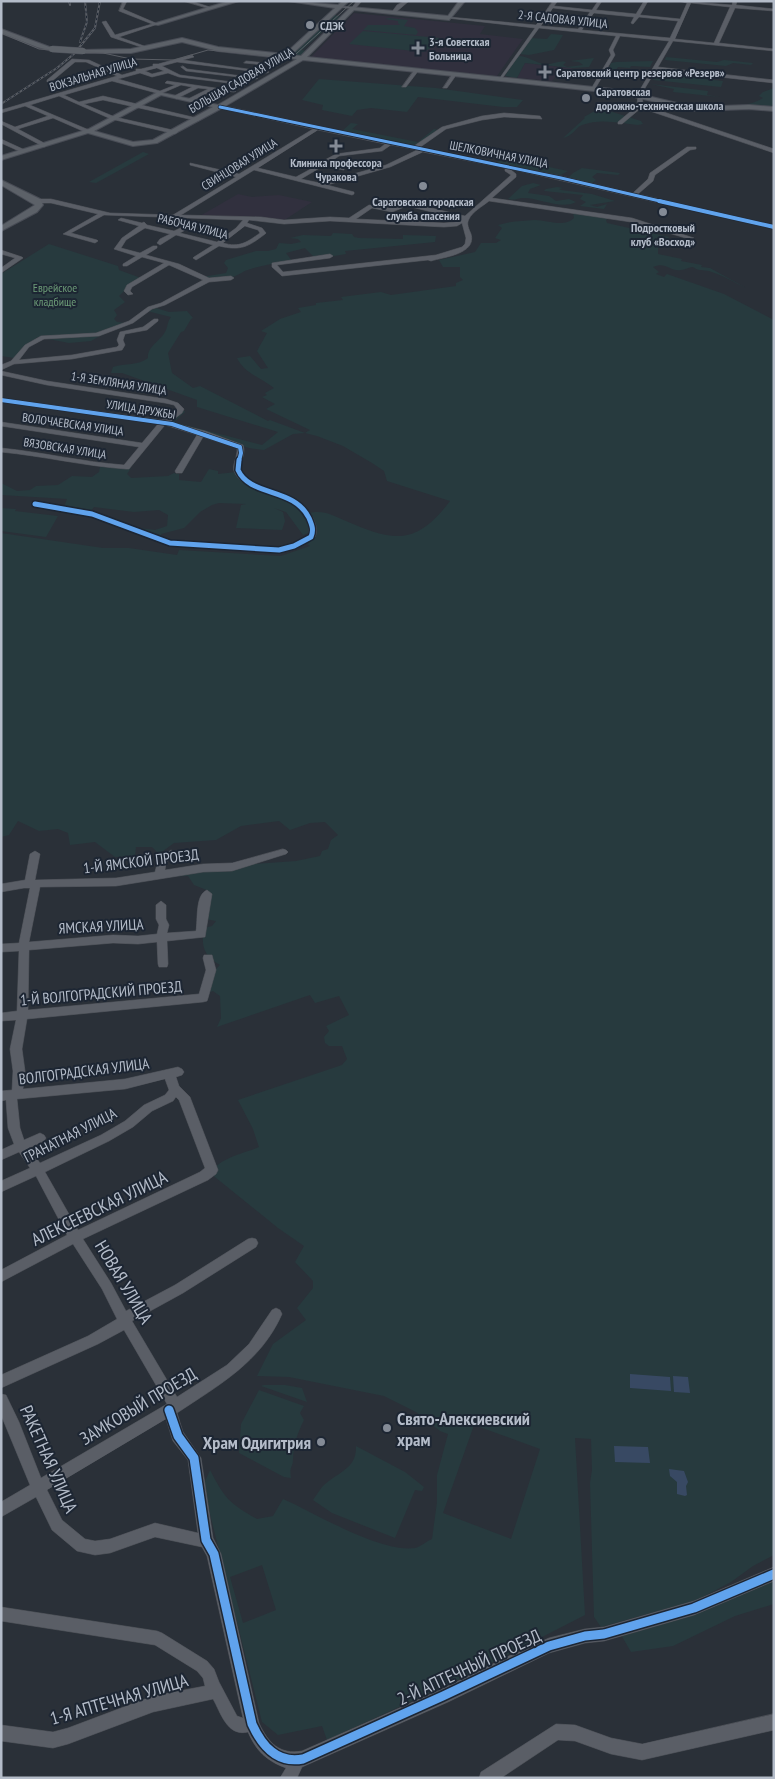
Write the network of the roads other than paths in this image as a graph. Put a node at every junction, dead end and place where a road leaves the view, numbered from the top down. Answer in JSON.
{"nodes":[{"id":1,"x":125,"y":1,"type":"edge"},
{"id":2,"x":185,"y":1,"type":"edge"},
{"id":3,"x":209,"y":1,"type":"edge"},
{"id":4,"x":236,"y":1,"type":"edge"},
{"id":5,"x":291,"y":1,"type":"edge"},
{"id":6,"x":346,"y":1,"type":"edge"},
{"id":7,"x":360,"y":1,"type":"edge"},
{"id":8,"x":407,"y":1,"type":"edge"},
{"id":9,"x":462,"y":1,"type":"edge"},
{"id":10,"x":556,"y":1,"type":"edge"},
{"id":11,"x":600,"y":1,"type":"edge"},
{"id":12,"x":646,"y":1,"type":"edge"},
{"id":13,"x":680,"y":1,"type":"edge"},
{"id":14,"x":690,"y":2,"type":"edge"},
{"id":15,"x":735,"y":4,"type":"edge"},
{"id":16,"x":222,"y":5,"type":"junction"},
{"id":17,"x":339,"y":7,"type":"junction"},
{"id":18,"x":552,"y":7,"type":"junction"},
{"id":19,"x":211,"y":8,"type":"junction"},
{"id":20,"x":353,"y":8,"type":"junction"},
{"id":21,"x":774,"y":10,"type":"edge"},
{"id":22,"x":592,"y":11,"type":"junction"},
{"id":23,"x":392,"y":12,"type":"junction"},
{"id":24,"x":636,"y":15,"type":"junction"},
{"id":25,"x":449,"y":18,"type":"junction"},
{"id":26,"x":682,"y":20,"type":"junction"},
{"id":27,"x":104,"y":22,"type":"dead end"},
{"id":28,"x":633,"y":23,"type":"dead end"},
{"id":29,"x":156,"y":24,"type":"junction"},
{"id":30,"x":538,"y":26,"type":"junction"},
{"id":31,"x":168,"y":28,"type":"dead end"},
{"id":32,"x":580,"y":30,"type":"junction"},
{"id":33,"x":1,"y":31,"type":"edge"},
{"id":34,"x":619,"y":34,"type":"junction"},
{"id":35,"x":117,"y":36,"type":"junction"},
{"id":36,"x":672,"y":40,"type":"junction"},
{"id":37,"x":716,"y":44,"type":"junction"},
{"id":38,"x":201,"y":46,"type":"junction"},
{"id":39,"x":146,"y":48,"type":"junction"},
{"id":40,"x":774,"y":50,"type":"edge"},
{"id":41,"x":192,"y":56,"type":"junction"},
{"id":42,"x":284,"y":58,"type":"junction"},
{"id":43,"x":302,"y":58,"type":"junction"},
{"id":44,"x":215,"y":59,"type":"dead end"},
{"id":45,"x":177,"y":60,"type":"junction"},
{"id":46,"x":241,"y":62,"type":"dead end"},
{"id":47,"x":191,"y":63,"type":"junction"},
{"id":48,"x":207,"y":64,"type":"junction"},
{"id":49,"x":155,"y":65,"type":"junction"},
{"id":50,"x":277,"y":65,"type":"junction"},
{"id":51,"x":654,"y":68,"type":"junction"},
{"id":52,"x":138,"y":70,"type":"junction"},
{"id":53,"x":417,"y":70,"type":"junction"},
{"id":54,"x":168,"y":71,"type":"junction"},
{"id":55,"x":198,"y":71,"type":"junction"},
{"id":56,"x":267,"y":72,"type":"junction"},
{"id":57,"x":455,"y":74,"type":"junction"},
{"id":58,"x":177,"y":75,"type":"junction"},
{"id":59,"x":120,"y":76,"type":"junction"},
{"id":60,"x":192,"y":78,"type":"junction"},
{"id":61,"x":256,"y":78,"type":"junction"},
{"id":62,"x":112,"y":79,"type":"junction"},
{"id":63,"x":207,"y":79,"type":"junction"},
{"id":64,"x":501,"y":79,"type":"junction"},
{"id":65,"x":49,"y":81,"type":"dead end"},
{"id":66,"x":223,"y":81,"type":"junction"},
{"id":67,"x":167,"y":82,"type":"junction"},
{"id":68,"x":774,"y":82,"type":"edge"},
{"id":69,"x":182,"y":84,"type":"junction"},
{"id":70,"x":245,"y":84,"type":"junction"},
{"id":71,"x":199,"y":86,"type":"junction"},
{"id":72,"x":404,"y":86,"type":"dead end"},
{"id":73,"x":215,"y":87,"type":"junction"},
{"id":74,"x":445,"y":87,"type":"dead end"},
{"id":75,"x":593,"y":89,"type":"junction"},
{"id":76,"x":151,"y":90,"type":"junction"},
{"id":77,"x":234,"y":91,"type":"junction"},
{"id":78,"x":160,"y":93,"type":"junction"},
{"id":79,"x":60,"y":95,"type":"junction"},
{"id":80,"x":640,"y":95,"type":"junction"},
{"id":81,"x":176,"y":97,"type":"junction"},
{"id":82,"x":190,"y":100,"type":"junction"},
{"id":83,"x":80,"y":103,"type":"junction"},
{"id":84,"x":207,"y":104,"type":"junction"},
{"id":85,"x":26,"y":105,"type":"junction"},
{"id":86,"x":137,"y":105,"type":"junction"},
{"id":87,"x":640,"y":106,"type":"junction"},
{"id":88,"x":220,"y":107,"type":"junction"},
{"id":89,"x":774,"y":109,"type":"edge"},
{"id":90,"x":1,"y":112,"type":"edge"},
{"id":91,"x":52,"y":117,"type":"junction"},
{"id":92,"x":113,"y":118,"type":"junction"},
{"id":93,"x":540,"y":118,"type":"dead end"},
{"id":94,"x":198,"y":119,"type":"junction"},
{"id":95,"x":1,"y":122,"type":"edge"},
{"id":96,"x":620,"y":124,"type":"dead end"},
{"id":97,"x":14,"y":129,"type":"junction"},
{"id":98,"x":317,"y":129,"type":"junction"},
{"id":99,"x":87,"y":131,"type":"junction"},
{"id":100,"x":174,"y":132,"type":"junction"},
{"id":101,"x":28,"y":136,"type":"junction"},
{"id":102,"x":21,"y":138,"type":"dead end"},
{"id":103,"x":15,"y":140,"type":"dead end"},
{"id":104,"x":3,"y":142,"type":"edge"},
{"id":105,"x":390,"y":143,"type":"junction"},
{"id":106,"x":44,"y":145,"type":"junction"},
{"id":107,"x":12,"y":146,"type":"junction"},
{"id":108,"x":694,"y":148,"type":"dead end"},
{"id":109,"x":418,"y":149,"type":"junction"},
{"id":110,"x":1,"y":150,"type":"edge"},
{"id":111,"x":774,"y":151,"type":"edge"},
{"id":112,"x":23,"y":152,"type":"junction"},
{"id":113,"x":1,"y":158,"type":"edge"},
{"id":114,"x":309,"y":161,"type":"dead end"},
{"id":115,"x":192,"y":164,"type":"dead end"},
{"id":116,"x":322,"y":164,"type":"junction"},
{"id":117,"x":510,"y":167,"type":"junction"},
{"id":118,"x":252,"y":168,"type":"junction"},
{"id":119,"x":342,"y":169,"type":"dead end"},
{"id":120,"x":239,"y":176,"type":"junction"},
{"id":121,"x":297,"y":179,"type":"junction"},
{"id":122,"x":1,"y":182,"type":"edge"},
{"id":123,"x":321,"y":185,"type":"junction"},
{"id":124,"x":352,"y":193,"type":"dead end"},
{"id":125,"x":635,"y":194,"type":"junction"},
{"id":126,"x":488,"y":199,"type":"junction"},
{"id":127,"x":37,"y":201,"type":"junction"},
{"id":128,"x":102,"y":214,"type":"junction"},
{"id":129,"x":152,"y":217,"type":"junction"},
{"id":130,"x":119,"y":218,"type":"junction"},
{"id":131,"x":173,"y":218,"type":"junction"},
{"id":132,"x":466,"y":218,"type":"junction"},
{"id":133,"x":350,"y":220,"type":"junction"},
{"id":134,"x":245,"y":221,"type":"junction"},
{"id":135,"x":3,"y":226,"type":"edge"},
{"id":136,"x":144,"y":226,"type":"junction"},
{"id":137,"x":187,"y":227,"type":"dead end"},
{"id":138,"x":774,"y":227,"type":"edge"},
{"id":139,"x":176,"y":234,"type":"junction"},
{"id":140,"x":691,"y":238,"type":"dead end"},
{"id":141,"x":95,"y":242,"type":"dead end"},
{"id":142,"x":216,"y":244,"type":"junction"},
{"id":143,"x":1,"y":252,"type":"edge"},
{"id":144,"x":141,"y":256,"type":"junction"},
{"id":145,"x":330,"y":256,"type":"dead end"},
{"id":146,"x":436,"y":256,"type":"junction"},
{"id":147,"x":196,"y":258,"type":"dead end"},
{"id":148,"x":429,"y":260,"type":"dead end"},
{"id":149,"x":125,"y":264,"type":"dead end"},
{"id":150,"x":167,"y":264,"type":"junction"},
{"id":151,"x":1,"y":271,"type":"edge"},
{"id":152,"x":231,"y":278,"type":"dead end"},
{"id":153,"x":208,"y":280,"type":"junction"},
{"id":154,"x":130,"y":294,"type":"dead end"},
{"id":155,"x":156,"y":320,"type":"dead end"},
{"id":156,"x":13,"y":362,"type":"junction"},
{"id":157,"x":1,"y":368,"type":"edge"},
{"id":158,"x":1,"y":373,"type":"edge"},
{"id":159,"x":1,"y":400,"type":"edge"},
{"id":160,"x":10,"y":401,"type":"junction"},
{"id":161,"x":1,"y":410,"type":"edge"},
{"id":162,"x":163,"y":423,"type":"junction"},
{"id":163,"x":1,"y":424,"type":"edge"},
{"id":164,"x":202,"y":433,"type":"junction"},
{"id":165,"x":142,"y":445,"type":"junction"},
{"id":166,"x":1,"y":450,"type":"edge"},
{"id":167,"x":126,"y":467,"type":"joint"},
{"id":168,"x":179,"y":471,"type":"dead end"},
{"id":169,"x":35,"y":504,"type":"dead end"},
{"id":170,"x":283,"y":852,"type":"dead end"},
{"id":171,"x":171,"y":853,"type":"dead end"},
{"id":172,"x":35,"y":854,"type":"dead end"},
{"id":173,"x":160,"y":874,"type":"junction"},
{"id":174,"x":32,"y":885,"type":"junction"},
{"id":175,"x":1,"y":888,"type":"edge"},
{"id":176,"x":207,"y":894,"type":"dead end"},
{"id":177,"x":161,"y":905,"type":"dead end"},
{"id":178,"x":162,"y":938,"type":"junction"},
{"id":179,"x":24,"y":946,"type":"junction"},
{"id":180,"x":1,"y":948,"type":"edge"},
{"id":181,"x":208,"y":958,"type":"dead end"},
{"id":182,"x":163,"y":964,"type":"dead end"},
{"id":183,"x":22,"y":1015,"type":"junction"},
{"id":184,"x":1,"y":1017,"type":"edge"},
{"id":185,"x":175,"y":1091,"type":"junction"},
{"id":186,"x":10,"y":1095,"type":"edge"},
{"id":187,"x":40,"y":1138,"type":"dead end"},
{"id":188,"x":21,"y":1146,"type":"junction"},
{"id":189,"x":1,"y":1155,"type":"edge"},
{"id":190,"x":37,"y":1169,"type":"junction"},
{"id":191,"x":1,"y":1187,"type":"edge"},
{"id":192,"x":74,"y":1237,"type":"junction"},
{"id":193,"x":252,"y":1243,"type":"dead end"},
{"id":194,"x":1,"y":1276,"type":"edge"},
{"id":195,"x":276,"y":1314,"type":"dead end"},
{"id":196,"x":125,"y":1320,"type":"junction"},
{"id":197,"x":1,"y":1382,"type":"edge"},
{"id":198,"x":1,"y":1400,"type":"edge"},
{"id":199,"x":172,"y":1408,"type":"junction"},
{"id":200,"x":39,"y":1487,"type":"junction"},
{"id":201,"x":1,"y":1510,"type":"edge"},
{"id":202,"x":206,"y":1540,"type":"junction"},
{"id":203,"x":774,"y":1574,"type":"edge"},
{"id":204,"x":1,"y":1614,"type":"edge"},
{"id":205,"x":216,"y":1692,"type":"junction"},
{"id":206,"x":774,"y":1722,"type":"edge"},
{"id":207,"x":252,"y":1724,"type":"junction"},
{"id":208,"x":1,"y":1733,"type":"edge"},
{"id":209,"x":294,"y":1762,"type":"junction"},
{"id":210,"x":288,"y":1778,"type":"edge"},
{"id":211,"x":487,"y":1778,"type":"edge"}],
"edges":[{"from":1,"to":29,"type":"street"},
{"from":2,"to":19,"type":"street"},
{"from":3,"to":16,"type":"street"},
{"from":4,"to":16,"type":"main road"},
{"from":5,"to":17,"type":"main road","name":"2-Я САДОВАЯ УЛИЦА"},
{"from":6,"to":17,"type":"main road","name":"БОЛЬШАЯ САДОВАЯ УЛИЦА"},
{"from":7,"to":20,"type":"street","name":"БОЛЬШАЯ САДОВАЯ УЛИЦА"},
{"from":8,"to":23,"type":"street"},
{"from":9,"to":25,"type":"main road"},
{"from":10,"to":18,"type":"street"},
{"from":11,"to":22,"type":"street"},
{"from":12,"to":24,"type":"street"},
{"from":13,"to":14,"type":"street"},
{"from":14,"to":15,"type":"street"},
{"from":14,"to":26,"type":"street"},
{"from":15,"to":21,"type":"street"},
{"from":15,"to":37,"type":"street"},
{"from":16,"to":19,"type":"main road"},
{"from":17,"to":20,"type":"street","name":"2-Я САДОВАЯ УЛИЦА"},
{"from":17,"to":42,"type":"main road","name":"БОЛЬШАЯ САДОВАЯ УЛИЦА"},
{"from":18,"to":22,"type":"street"},
{"from":18,"to":30,"type":"street"},
{"from":19,"to":29,"type":"main road"},
{"from":20,"to":23,"type":"main road","name":"2-Я САДОВАЯ УЛИЦА"},
{"from":20,"to":43,"type":"main road","name":"БОЛЬШАЯ САДОВАЯ УЛИЦА"},
{"from":22,"to":24,"type":"street"},
{"from":22,"to":32,"type":"street"},
{"from":23,"to":25,"type":"main road","name":"2-Я САДОВАЯ УЛИЦА"},
{"from":24,"to":26,"type":"street"},
{"from":24,"to":28,"type":"street"},
{"from":25,"to":30,"type":"street","name":"2-Я САДОВАЯ УЛИЦА"},
{"from":26,"to":36,"type":"street"},
{"from":27,"to":35,"type":"street"},
{"from":29,"to":31,"type":"main road"},
{"from":29,"to":35,"type":"street"},
{"from":30,"to":32,"type":"street","name":"2-Я САДОВАЯ УЛИЦА"},
{"from":30,"to":64,"type":"street"},
{"from":32,"to":34,"type":"street","name":"2-Я САДОВАЯ УЛИЦА"},
{"from":33,"to":39,"type":"main road","bridge":true},
{"from":34,"to":36,"type":"street","name":"2-Я САДОВАЯ УЛИЦА"},
{"from":34,"to":75,"type":"street"},
{"from":35,"to":39,"type":"street"},
{"from":36,"to":37,"type":"street","name":"2-Я САДОВАЯ УЛИЦА"},
{"from":36,"to":51,"type":"street"},
{"from":37,"to":40,"type":"street","name":"2-Я САДОВАЯ УЛИЦА"},
{"from":38,"to":39,"type":"main road"},
{"from":38,"to":41,"type":"street"},
{"from":38,"to":42,"type":"main road"},
{"from":41,"to":44,"type":"street"},
{"from":41,"to":45,"type":"street","name":"ВОКЗАЛЬНАЯ УЛИЦА"},
{"from":42,"to":43,"type":"main road"},
{"from":42,"to":50,"type":"main road","name":"БОЛЬШАЯ САДОВАЯ УЛИЦА"},
{"from":43,"to":53,"type":"main road"},
{"from":43,"to":88,"type":"main road","name":"БОЛЬШАЯ САДОВАЯ УЛИЦА"},
{"from":45,"to":47,"type":"street"},
{"from":45,"to":49,"type":"street","name":"ВОКЗАЛЬНАЯ УЛИЦА"},
{"from":46,"to":50,"type":"street"},
{"from":47,"to":48,"type":"street"},
{"from":47,"to":55,"type":"street"},
{"from":48,"to":55,"type":"street"},
{"from":48,"to":56,"type":"street"},
{"from":49,"to":52,"type":"street","name":"ВОКЗАЛЬНАЯ УЛИЦА"},
{"from":49,"to":54,"type":"street"},
{"from":50,"to":56,"type":"main road","name":"БОЛЬШАЯ САДОВАЯ УЛИЦА"},
{"from":51,"to":68,"type":"street"},
{"from":51,"to":80,"type":"street"},
{"from":52,"to":54,"type":"street"},
{"from":52,"to":59,"type":"street","name":"ВОКЗАЛЬНАЯ УЛИЦА"},
{"from":53,"to":57,"type":"main road"},
{"from":53,"to":72,"type":"street"},
{"from":54,"to":58,"type":"street"},
{"from":55,"to":60,"type":"street"},
{"from":55,"to":61,"type":"street"},
{"from":56,"to":61,"type":"main road","name":"БОЛЬШАЯ САДОВАЯ УЛИЦА"},
{"from":57,"to":64,"type":"main road"},
{"from":57,"to":74,"type":"street"},
{"from":58,"to":60,"type":"street"},
{"from":58,"to":67,"type":"street"},
{"from":59,"to":62,"type":"street","name":"ВОКЗАЛЬНАЯ УЛИЦА"},
{"from":59,"to":65,"type":"street"},
{"from":60,"to":63,"type":"street"},
{"from":60,"to":69,"type":"street"},
{"from":61,"to":70,"type":"main road","name":"БОЛЬШАЯ САДОВАЯ УЛИЦА"},
{"from":62,"to":76,"type":"street"},
{"from":62,"to":79,"type":"street","name":"ВОКЗАЛЬНАЯ УЛИЦА"},
{"from":63,"to":66,"type":"street"},
{"from":63,"to":71,"type":"street"},
{"from":64,"to":75,"type":"main road"},
{"from":66,"to":70,"type":"street"},
{"from":66,"to":73,"type":"street"},
{"from":67,"to":69,"type":"street"},
{"from":67,"to":76,"type":"street"},
{"from":69,"to":71,"type":"street"},
{"from":69,"to":78,"type":"street"},
{"from":70,"to":77,"type":"main road","name":"БОЛЬШАЯ САДОВАЯ УЛИЦА"},
{"from":71,"to":73,"type":"street"},
{"from":71,"to":81,"type":"street"},
{"from":73,"to":77,"type":"street"},
{"from":73,"to":82,"type":"street"},
{"from":75,"to":80,"type":"main road"},
{"from":76,"to":78,"type":"street"},
{"from":77,"to":84,"type":"main road","name":"БОЛЬШАЯ САДОВАЯ УЛИЦА"},
{"from":78,"to":81,"type":"main road"},
{"from":78,"to":86,"type":"main road"},
{"from":79,"to":83,"type":"street"},
{"from":79,"to":85,"type":"street","name":"ВОКЗАЛЬНАЯ УЛИЦА"},
{"from":80,"to":87,"type":"street"},
{"from":80,"to":89,"type":"main road"},
{"from":81,"to":82,"type":"main road"},
{"from":82,"to":84,"type":"main road"},
{"from":83,"to":86,"type":"street"},
{"from":83,"to":92,"type":"street"},
{"from":84,"to":88,"type":"main road"},
{"from":85,"to":90,"type":"street","name":"ВОКЗАЛЬНАЯ УЛИЦА"},
{"from":85,"to":91,"type":"street"},
{"from":86,"to":92,"type":"main road"},
{"from":86,"to":94,"type":"street"},
{"from":87,"to":96,"type":"street"},
{"from":87,"to":111,"type":"street"},
{"from":88,"to":94,"type":"main road","name":"БОЛЬШАЯ САДОВАЯ УЛИЦА"},
{"from":88,"to":98,"type":"street","name":"ШЕЛКОВИЧНАЯ УЛИЦА"},
{"from":91,"to":97,"type":"street"},
{"from":91,"to":99,"type":"street"},
{"from":92,"to":99,"type":"main road"},
{"from":92,"to":100,"type":"street"},
{"from":93,"to":109,"type":"street"},
{"from":94,"to":100,"type":"main road","name":"БОЛЬШАЯ САДОВАЯ УЛИЦА"},
{"from":95,"to":97,"type":"street"},
{"from":97,"to":101,"type":"street"},
{"from":98,"to":105,"type":"street","name":"ШЕЛКОВИЧНАЯ УЛИЦА"},
{"from":98,"to":118,"type":"street","name":"СВИНЦОВАЯ УЛИЦА"},
{"from":99,"to":100,"type":"main road","name":"БОЛЬШАЯ САДОВАЯ УЛИЦА"},
{"from":99,"to":106,"type":"main road"},
{"from":101,"to":102,"type":"street"},
{"from":101,"to":106,"type":"street"},
{"from":103,"to":104,"type":"street"},
{"from":104,"to":107,"type":"street"},
{"from":105,"to":109,"type":"street","name":"ШЕЛКОВИЧНАЯ УЛИЦА"},
{"from":105,"to":116,"type":"street"},
{"from":106,"to":112,"type":"main road"},
{"from":107,"to":110,"type":"street"},
{"from":107,"to":112,"type":"street"},
{"from":108,"to":125,"type":"street"},
{"from":109,"to":117,"type":"street","name":"ШЕЛКОВИЧНАЯ УЛИЦА"},
{"from":109,"to":123,"type":"street"},
{"from":112,"to":113,"type":"main road"},
{"from":114,"to":116,"type":"street"},
{"from":115,"to":120,"type":"street"},
{"from":116,"to":119,"type":"street"},
{"from":116,"to":121,"type":"street"},
{"from":117,"to":125,"type":"street","name":"ШЕЛКОВИЧНАЯ УЛИЦА"},
{"from":117,"to":126,"type":"street"},
{"from":118,"to":120,"type":"street","name":"СВИНЦОВАЯ УЛИЦА"},
{"from":118,"to":121,"type":"street"},
{"from":120,"to":131,"type":"street","name":"СВИНЦОВАЯ УЛИЦА"},
{"from":121,"to":123,"type":"street"},
{"from":122,"to":127,"type":"main road","name":"РАБОЧАЯ УЛИЦА"},
{"from":123,"to":124,"type":"street"},
{"from":125,"to":138,"type":"street","name":"ШЕЛКОВИЧНАЯ УЛИЦА"},
{"from":126,"to":132,"type":"street"},
{"from":126,"to":140,"type":"street"},
{"from":127,"to":128,"type":"street","name":"РАБОЧАЯ УЛИЦА"},
{"from":127,"to":135,"type":"main road"},
{"from":128,"to":130,"type":"street","name":"РАБОЧАЯ УЛИЦА"},
{"from":128,"to":141,"type":"street"},
{"from":129,"to":130,"type":"street"},
{"from":129,"to":131,"type":"street"},
{"from":129,"to":136,"type":"street"},
{"from":130,"to":136,"type":"street","name":"РАБОЧАЯ УЛИЦА"},
{"from":131,"to":134,"type":"street"},
{"from":132,"to":133,"type":"street"},
{"from":132,"to":133,"type":"street"},
{"from":132,"to":146,"type":"street"},
{"from":133,"to":134,"type":"street"},
{"from":134,"to":142,"type":"street"},
{"from":134,"to":142,"type":"street","name":"РАБОЧАЯ УЛИЦА"},
{"from":136,"to":139,"type":"street","name":"РАБОЧАЯ УЛИЦА"},
{"from":136,"to":144,"type":"street"},
{"from":137,"to":139,"type":"street"},
{"from":139,"to":142,"type":"street","name":"РАБОЧАЯ УЛИЦА"},
{"from":139,"to":144,"type":"street"},
{"from":142,"to":147,"type":"street"},
{"from":143,"to":151,"type":"street"},
{"from":144,"to":149,"type":"street"},
{"from":144,"to":150,"type":"street"},
{"from":145,"to":146,"type":"street"},
{"from":146,"to":148,"type":"street"},
{"from":150,"to":153,"type":"street"},
{"from":150,"to":154,"type":"street"},
{"from":152,"to":153,"type":"street"},
{"from":153,"to":156,"type":"street"},
{"from":155,"to":156,"type":"street"},
{"from":156,"to":157,"type":"street"},
{"from":158,"to":162,"type":"street","name":"1-Я ЗЕМЛЯНАЯ УЛИЦА"},
{"from":159,"to":160,"type":"street","name":"УЛИЦА ДРУЖБЫ"},
{"from":160,"to":161,"type":"street"},
{"from":160,"to":162,"type":"street","name":"УЛИЦА ДРУЖБЫ"},
{"from":162,"to":164,"type":"street","name":"УЛИЦА ДРУЖБЫ"},
{"from":162,"to":165,"type":"street","name":"1-Я ЗЕМЛЯНАЯ УЛИЦА"},
{"from":163,"to":165,"type":"street","name":"ВОЛОЧАЕВСКАЯ УЛИЦА"},
{"from":164,"to":168,"type":"street"},
{"from":164,"to":169,"type":"street","name":"УЛИЦА ДРУЖБЫ"},
{"from":165,"to":167,"type":"street","name":"1-Я ЗЕМЛЯНАЯ УЛИЦА"},
{"from":166,"to":167,"type":"street","name":"ВЯЗОВСКАЯ УЛИЦА"},
{"from":170,"to":173,"type":"street","name":"1-Й ЯМСКОЙ ПРОЕЗД"},
{"from":171,"to":173,"type":"street"},
{"from":172,"to":174,"type":"street","name":"НОВАЯ УЛИЦА"},
{"from":173,"to":174,"type":"street","name":"1-Й ЯМСКОЙ ПРОЕЗД"},
{"from":174,"to":175,"type":"street","name":"1-Й ЯМСКОЙ ПРОЕЗД"},
{"from":174,"to":179,"type":"street","name":"НОВАЯ УЛИЦА"},
{"from":176,"to":178,"type":"street","name":"ЯМСКАЯ УЛИЦА"},
{"from":177,"to":178,"type":"street"},
{"from":178,"to":179,"type":"street","name":"ЯМСКАЯ УЛИЦА"},
{"from":178,"to":182,"type":"street"},
{"from":179,"to":180,"type":"street","name":"ЯМСКАЯ УЛИЦА"},
{"from":179,"to":183,"type":"street","name":"НОВАЯ УЛИЦА"},
{"from":181,"to":183,"type":"street","name":"1-Й ВОЛГОГРАДСКИЙ ПРОЕЗД"},
{"from":183,"to":184,"type":"street","name":"1-Й ВОЛГОГРАДСКИЙ ПРОЕЗД"},
{"from":183,"to":186,"type":"street","name":"НОВАЯ УЛИЦА"},
{"from":185,"to":186,"type":"street","name":"ВОЛГОГРАДСКАЯ УЛИЦА"},
{"from":185,"to":190,"type":"street","name":"ГРАНАТНАЯ УЛИЦА"},
{"from":185,"to":192,"type":"street","name":"АЛЕКСЕЕВСКАЯ УЛИЦА"},
{"from":186,"to":188,"type":"street","name":"НОВАЯ УЛИЦА"},
{"from":187,"to":188,"type":"street"},
{"from":188,"to":189,"type":"street"},
{"from":188,"to":190,"type":"street","name":"НОВАЯ УЛИЦА"},
{"from":190,"to":191,"type":"street","name":"ГРАНАТНАЯ УЛИЦА"},
{"from":190,"to":192,"type":"street","name":"НОВАЯ УЛИЦА"},
{"from":192,"to":194,"type":"street","name":"АЛЕКСЕЕВСКАЯ УЛИЦА"},
{"from":192,"to":196,"type":"street","name":"НОВАЯ УЛИЦА"},
{"from":193,"to":196,"type":"street"},
{"from":195,"to":199,"type":"street","name":"ЗАМКОВЫЙ ПРОЕЗД"},
{"from":196,"to":197,"type":"street"},
{"from":196,"to":199,"type":"street","name":"НОВАЯ УЛИЦА"},
{"from":198,"to":200,"type":"street","name":"РАКЕТНАЯ УЛИЦА"},
{"from":199,"to":200,"type":"street","name":"ЗАМКОВЫЙ ПРОЕЗД"},
{"from":199,"to":202,"type":"street","name":"НОВАЯ УЛИЦА"},
{"from":200,"to":201,"type":"street","name":"ЗАМКОВЫЙ ПРОЕЗД"},
{"from":200,"to":202,"type":"street","name":"РАКЕТНАЯ УЛИЦА"},
{"from":202,"to":207,"type":"street","name":"НОВАЯ УЛИЦА"},
{"from":203,"to":209,"type":"street","name":"2-Й АПТЕЧНЫЙ ПРОЕЗД"},
{"from":204,"to":205,"type":"street"},
{"from":205,"to":207,"type":"street"},
{"from":205,"to":208,"type":"street","name":"1-Я АПТЕЧНАЯ УЛИЦА"},
{"from":206,"to":211,"type":"street"},
{"from":207,"to":209,"type":"street","name":"НОВАЯ УЛИЦА"},
{"from":209,"to":210,"type":"street"}]}
